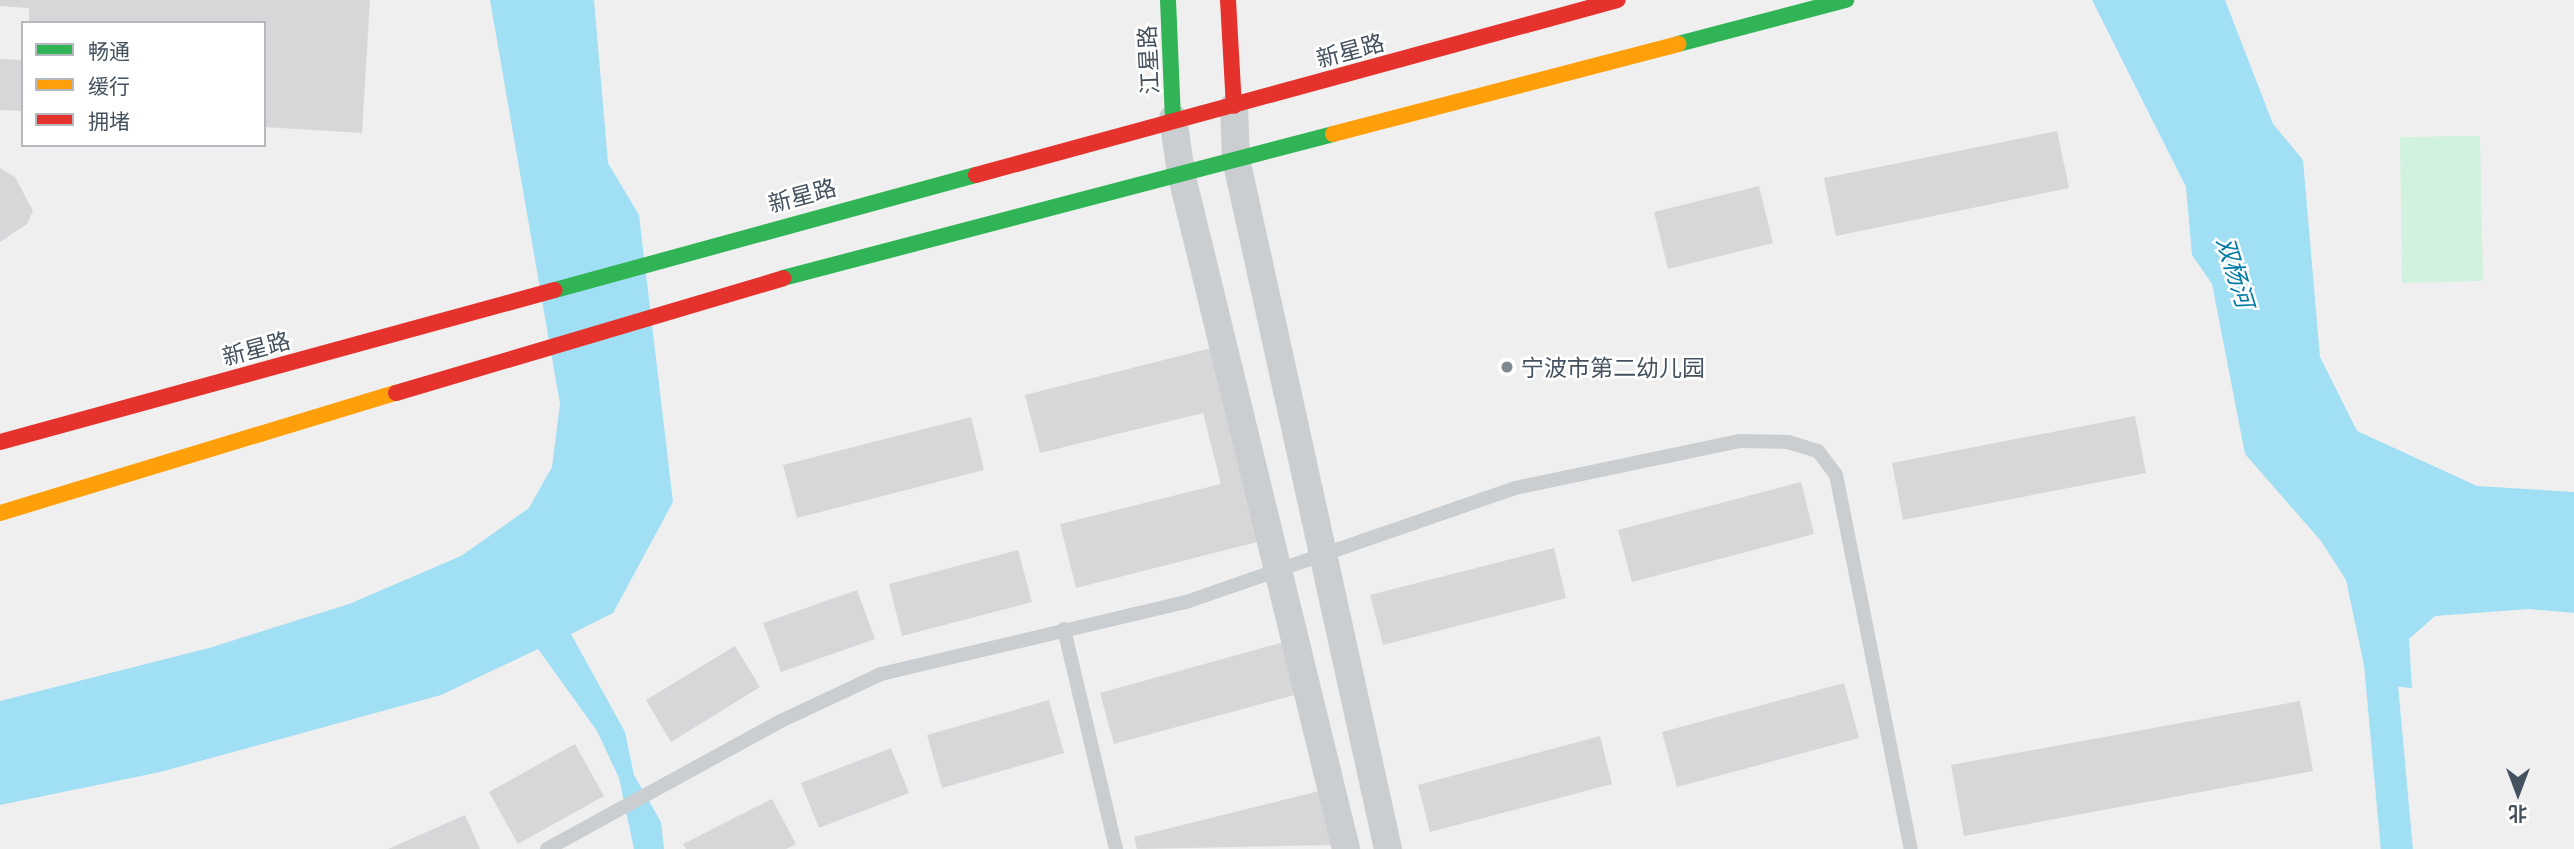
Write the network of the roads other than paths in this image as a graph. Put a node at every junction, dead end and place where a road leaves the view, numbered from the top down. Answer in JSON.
{"nodes":[{"id":1,"x":1168,"y":0,"type":"edge"},
{"id":2,"x":1228,"y":0,"type":"edge"},
{"id":3,"x":1618,"y":0,"type":"edge"},
{"id":4,"x":1846,"y":0,"type":"edge"},
{"id":5,"x":1234,"y":106,"type":"junction"},
{"id":6,"x":1173,"y":118,"type":"junction"},
{"id":7,"x":1236,"y":159,"type":"junction"},
{"id":8,"x":1181,"y":173,"type":"junction"},
{"id":9,"x":0,"y":442,"type":"edge"},
{"id":10,"x":0,"y":513,"type":"edge"},
{"id":11,"x":1322,"y":558,"type":"junction"},
{"id":12,"x":1280,"y":572,"type":"junction"},
{"id":13,"x":1064,"y":629,"type":"junction"},
{"id":14,"x":547,"y":849,"type":"edge"},
{"id":15,"x":1116,"y":849,"type":"edge"},
{"id":16,"x":1346,"y":849,"type":"edge"},
{"id":17,"x":1388,"y":849,"type":"edge"},
{"id":18,"x":1912,"y":849,"type":"edge"}],
"edges":[{"from":1,"to":6,"type":"main road","name":"江星路"},
{"from":2,"to":5,"type":"main road"},
{"from":3,"to":5,"type":"main road","name":"新星路"},
{"from":4,"to":7,"type":"main road"},
{"from":5,"to":6,"type":"main road","name":"新星路"},
{"from":5,"to":7,"type":"street"},
{"from":6,"to":8,"type":"street"},
{"from":6,"to":9,"type":"main road","name":"新星路"},
{"from":7,"to":8,"type":"main road"},
{"from":7,"to":11,"type":"street"},
{"from":8,"to":10,"type":"main road"},
{"from":8,"to":12,"type":"street"},
{"from":11,"to":12,"type":"lane"},
{"from":11,"to":17,"type":"street"},
{"from":11,"to":18,"type":"lane"},
{"from":12,"to":13,"type":"lane"},
{"from":12,"to":16,"type":"street"},
{"from":13,"to":14,"type":"lane"},
{"from":13,"to":15,"type":"lane"}]}
